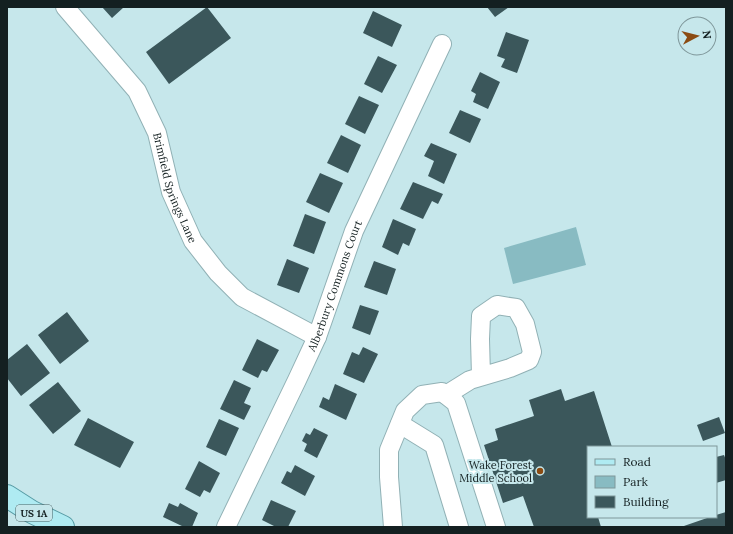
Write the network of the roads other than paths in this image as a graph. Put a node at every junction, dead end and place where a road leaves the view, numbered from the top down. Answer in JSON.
{"nodes":[{"id":1,"x":65,"y":7,"type":"edge"},
{"id":2,"x":442,"y":44,"type":"dead end"},
{"id":3,"x":317,"y":337,"type":"junction"},
{"id":4,"x":481,"y":376,"type":"dead end"},
{"id":5,"x":446,"y":395,"type":"junction"},
{"id":6,"x":400,"y":424,"type":"junction"},
{"id":7,"x":7,"y":496,"type":"edge"},
{"id":8,"x":63,"y":527,"type":"edge"},
{"id":9,"x":226,"y":527,"type":"edge"},
{"id":10,"x":393,"y":527,"type":"edge"},
{"id":11,"x":459,"y":527,"type":"edge"},
{"id":12,"x":496,"y":527,"type":"edge"}],
"edges":[{"from":1,"to":3,"type":"street","name":"Brimfield Springs Lane"},
{"from":2,"to":3,"type":"street","name":"Alberbury Commons Court"},
{"from":3,"to":9,"type":"street","name":"Alberbury Commons Court"},
{"from":4,"to":5,"type":"street"},
{"from":5,"to":6,"type":"street"},
{"from":5,"to":12,"type":"street"},
{"from":6,"to":10,"type":"street"},
{"from":6,"to":11,"type":"street"},
{"from":7,"to":8,"type":"main road","number":"US 1A"}]}
